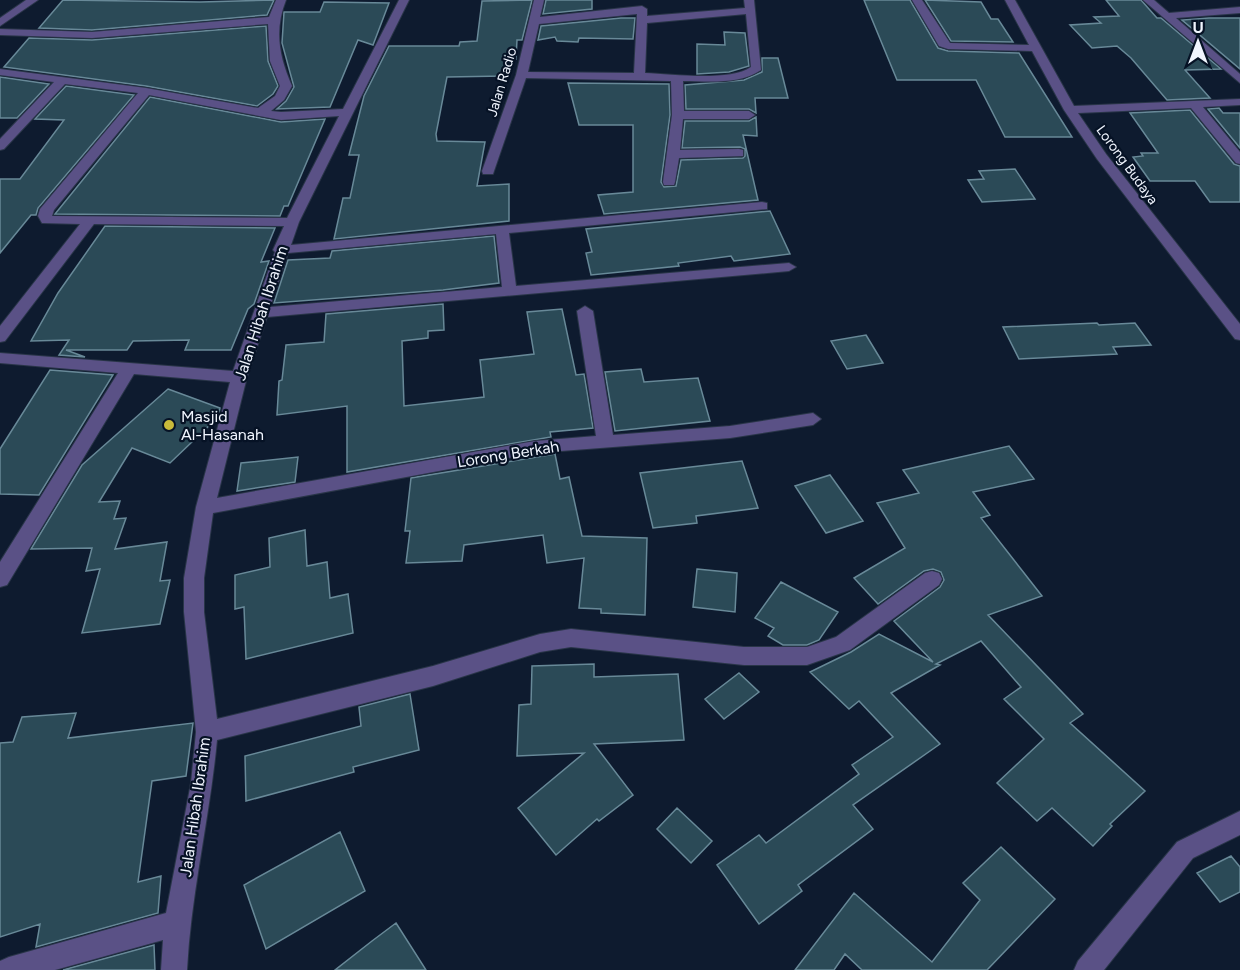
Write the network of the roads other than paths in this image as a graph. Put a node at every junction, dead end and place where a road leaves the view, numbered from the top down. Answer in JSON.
{"nodes":[{"id":1,"x":33,"y":0,"type":"edge"},
{"id":2,"x":281,"y":0,"type":"edge"},
{"id":3,"x":404,"y":0,"type":"edge"},
{"id":4,"x":539,"y":0,"type":"edge"},
{"id":5,"x":917,"y":0,"type":"edge"},
{"id":6,"x":1010,"y":0,"type":"edge"},
{"id":7,"x":1148,"y":0,"type":"edge"},
{"id":8,"x":749,"y":5,"type":"edge"},
{"id":9,"x":642,"y":10,"type":"edge"},
{"id":10,"x":1240,"y":10,"type":"edge"},
{"id":11,"x":1167,"y":16,"type":"junction"},
{"id":12,"x":273,"y":20,"type":"junction"},
{"id":13,"x":534,"y":21,"type":"junction"},
{"id":14,"x":0,"y":23,"type":"edge"},
{"id":15,"x":0,"y":32,"type":"edge"},
{"id":16,"x":1038,"y":48,"type":"junction"},
{"id":17,"x":0,"y":72,"type":"edge"},
{"id":18,"x":522,"y":75,"type":"junction"},
{"id":19,"x":639,"y":76,"type":"junction"},
{"id":20,"x":678,"y":77,"type":"junction"},
{"id":21,"x":62,"y":80,"type":"junction"},
{"id":22,"x":1240,"y":80,"type":"edge"},
{"id":23,"x":146,"y":92,"type":"junction"},
{"id":24,"x":1240,"y":102,"type":"edge"},
{"id":25,"x":1196,"y":106,"type":"junction"},
{"id":26,"x":1070,"y":110,"type":"junction"},
{"id":27,"x":261,"y":112,"type":"junction"},
{"id":28,"x":348,"y":112,"type":"junction"},
{"id":29,"x":678,"y":115,"type":"junction"},
{"id":30,"x":749,"y":115,"type":"dead end"},
{"id":31,"x":0,"y":146,"type":"edge"},
{"id":32,"x":739,"y":153,"type":"dead end"},
{"id":33,"x":672,"y":154,"type":"junction"},
{"id":34,"x":1240,"y":160,"type":"edge"},
{"id":35,"x":488,"y":171,"type":"dead end"},
{"id":36,"x":669,"y":182,"type":"dead end"},
{"id":37,"x":762,"y":206,"type":"dead end"},
{"id":38,"x":89,"y":222,"type":"junction"},
{"id":39,"x":292,"y":222,"type":"junction"},
{"id":40,"x":502,"y":231,"type":"junction"},
{"id":41,"x":280,"y":250,"type":"junction"},
{"id":42,"x":789,"y":267,"type":"dead end"},
{"id":43,"x":510,"y":293,"type":"junction"},
{"id":44,"x":585,"y":311,"type":"dead end"},
{"id":45,"x":260,"y":312,"type":"junction"},
{"id":46,"x":1240,"y":334,"type":"edge"},
{"id":47,"x":0,"y":337,"type":"edge"},
{"id":48,"x":0,"y":358,"type":"edge"},
{"id":49,"x":130,"y":367,"type":"junction"},
{"id":50,"x":239,"y":377,"type":"junction"},
{"id":51,"x":813,"y":419,"type":"dead end"},
{"id":52,"x":605,"y":441,"type":"junction"},
{"id":53,"x":205,"y":507,"type":"junction"},
{"id":54,"x":0,"y":579,"type":"edge"},
{"id":55,"x":932,"y":579,"type":"dead end"},
{"id":56,"x":207,"y":732,"type":"junction"},
{"id":57,"x":1240,"y":823,"type":"edge"},
{"id":58,"x":177,"y":923,"type":"junction"},
{"id":59,"x":9,"y":970,"type":"edge"},
{"id":60,"x":174,"y":970,"type":"edge"},
{"id":61,"x":1087,"y":970,"type":"edge"}],
"edges":[{"from":1,"to":14,"type":"street"},
{"from":2,"to":12,"type":"street"},
{"from":3,"to":28,"type":"street","name":"Jalan Hibah Ibrahim"},
{"from":4,"to":13,"type":"street","name":"Jalan Radio"},
{"from":5,"to":16,"type":"street"},
{"from":6,"to":16,"type":"street","name":"Lorong Budaya"},
{"from":7,"to":11,"type":"street"},
{"from":8,"to":9,"type":"street"},
{"from":8,"to":20,"type":"street"},
{"from":9,"to":13,"type":"street"},
{"from":9,"to":19,"type":"street"},
{"from":10,"to":11,"type":"street"},
{"from":11,"to":22,"type":"street"},
{"from":12,"to":15,"type":"street"},
{"from":12,"to":27,"type":"street"},
{"from":13,"to":18,"type":"street","name":"Jalan Radio"},
{"from":16,"to":26,"type":"street","name":"Lorong Budaya"},
{"from":17,"to":21,"type":"street"},
{"from":18,"to":19,"type":"street"},
{"from":18,"to":35,"type":"street","name":"Jalan Radio"},
{"from":19,"to":20,"type":"street"},
{"from":20,"to":29,"type":"street"},
{"from":21,"to":23,"type":"street"},
{"from":21,"to":31,"type":"street"},
{"from":23,"to":27,"type":"street"},
{"from":23,"to":38,"type":"street"},
{"from":24,"to":25,"type":"street"},
{"from":25,"to":26,"type":"street"},
{"from":25,"to":34,"type":"street"},
{"from":26,"to":46,"type":"street","name":"Lorong Budaya"},
{"from":27,"to":28,"type":"street"},
{"from":28,"to":39,"type":"street","name":"Jalan Hibah Ibrahim"},
{"from":29,"to":30,"type":"street"},
{"from":29,"to":33,"type":"street"},
{"from":32,"to":33,"type":"street"},
{"from":33,"to":36,"type":"street"},
{"from":37,"to":40,"type":"street"},
{"from":38,"to":39,"type":"street"},
{"from":38,"to":47,"type":"street"},
{"from":39,"to":41,"type":"street","name":"Jalan Hibah Ibrahim"},
{"from":40,"to":41,"type":"street"},
{"from":40,"to":43,"type":"street"},
{"from":41,"to":45,"type":"street","name":"Jalan Hibah Ibrahim"},
{"from":42,"to":43,"type":"street"},
{"from":43,"to":45,"type":"street"},
{"from":44,"to":52,"type":"street"},
{"from":45,"to":50,"type":"street","name":"Jalan Hibah Ibrahim"},
{"from":48,"to":49,"type":"street"},
{"from":49,"to":50,"type":"street"},
{"from":49,"to":54,"type":"street"},
{"from":50,"to":53,"type":"street","name":"Jalan Hibah Ibrahim"},
{"from":51,"to":52,"type":"street","name":"Lorong Berkah"},
{"from":52,"to":53,"type":"street","name":"Lorong Berkah"},
{"from":53,"to":56,"type":"street","name":"Jalan Hibah Ibrahim"},
{"from":55,"to":56,"type":"street"},
{"from":56,"to":58,"type":"street","name":"Jalan Hibah Ibrahim"},
{"from":57,"to":61,"type":"street"},
{"from":58,"to":59,"type":"street"},
{"from":58,"to":60,"type":"street","name":"Jalan Hibah Ibrahim"}]}
